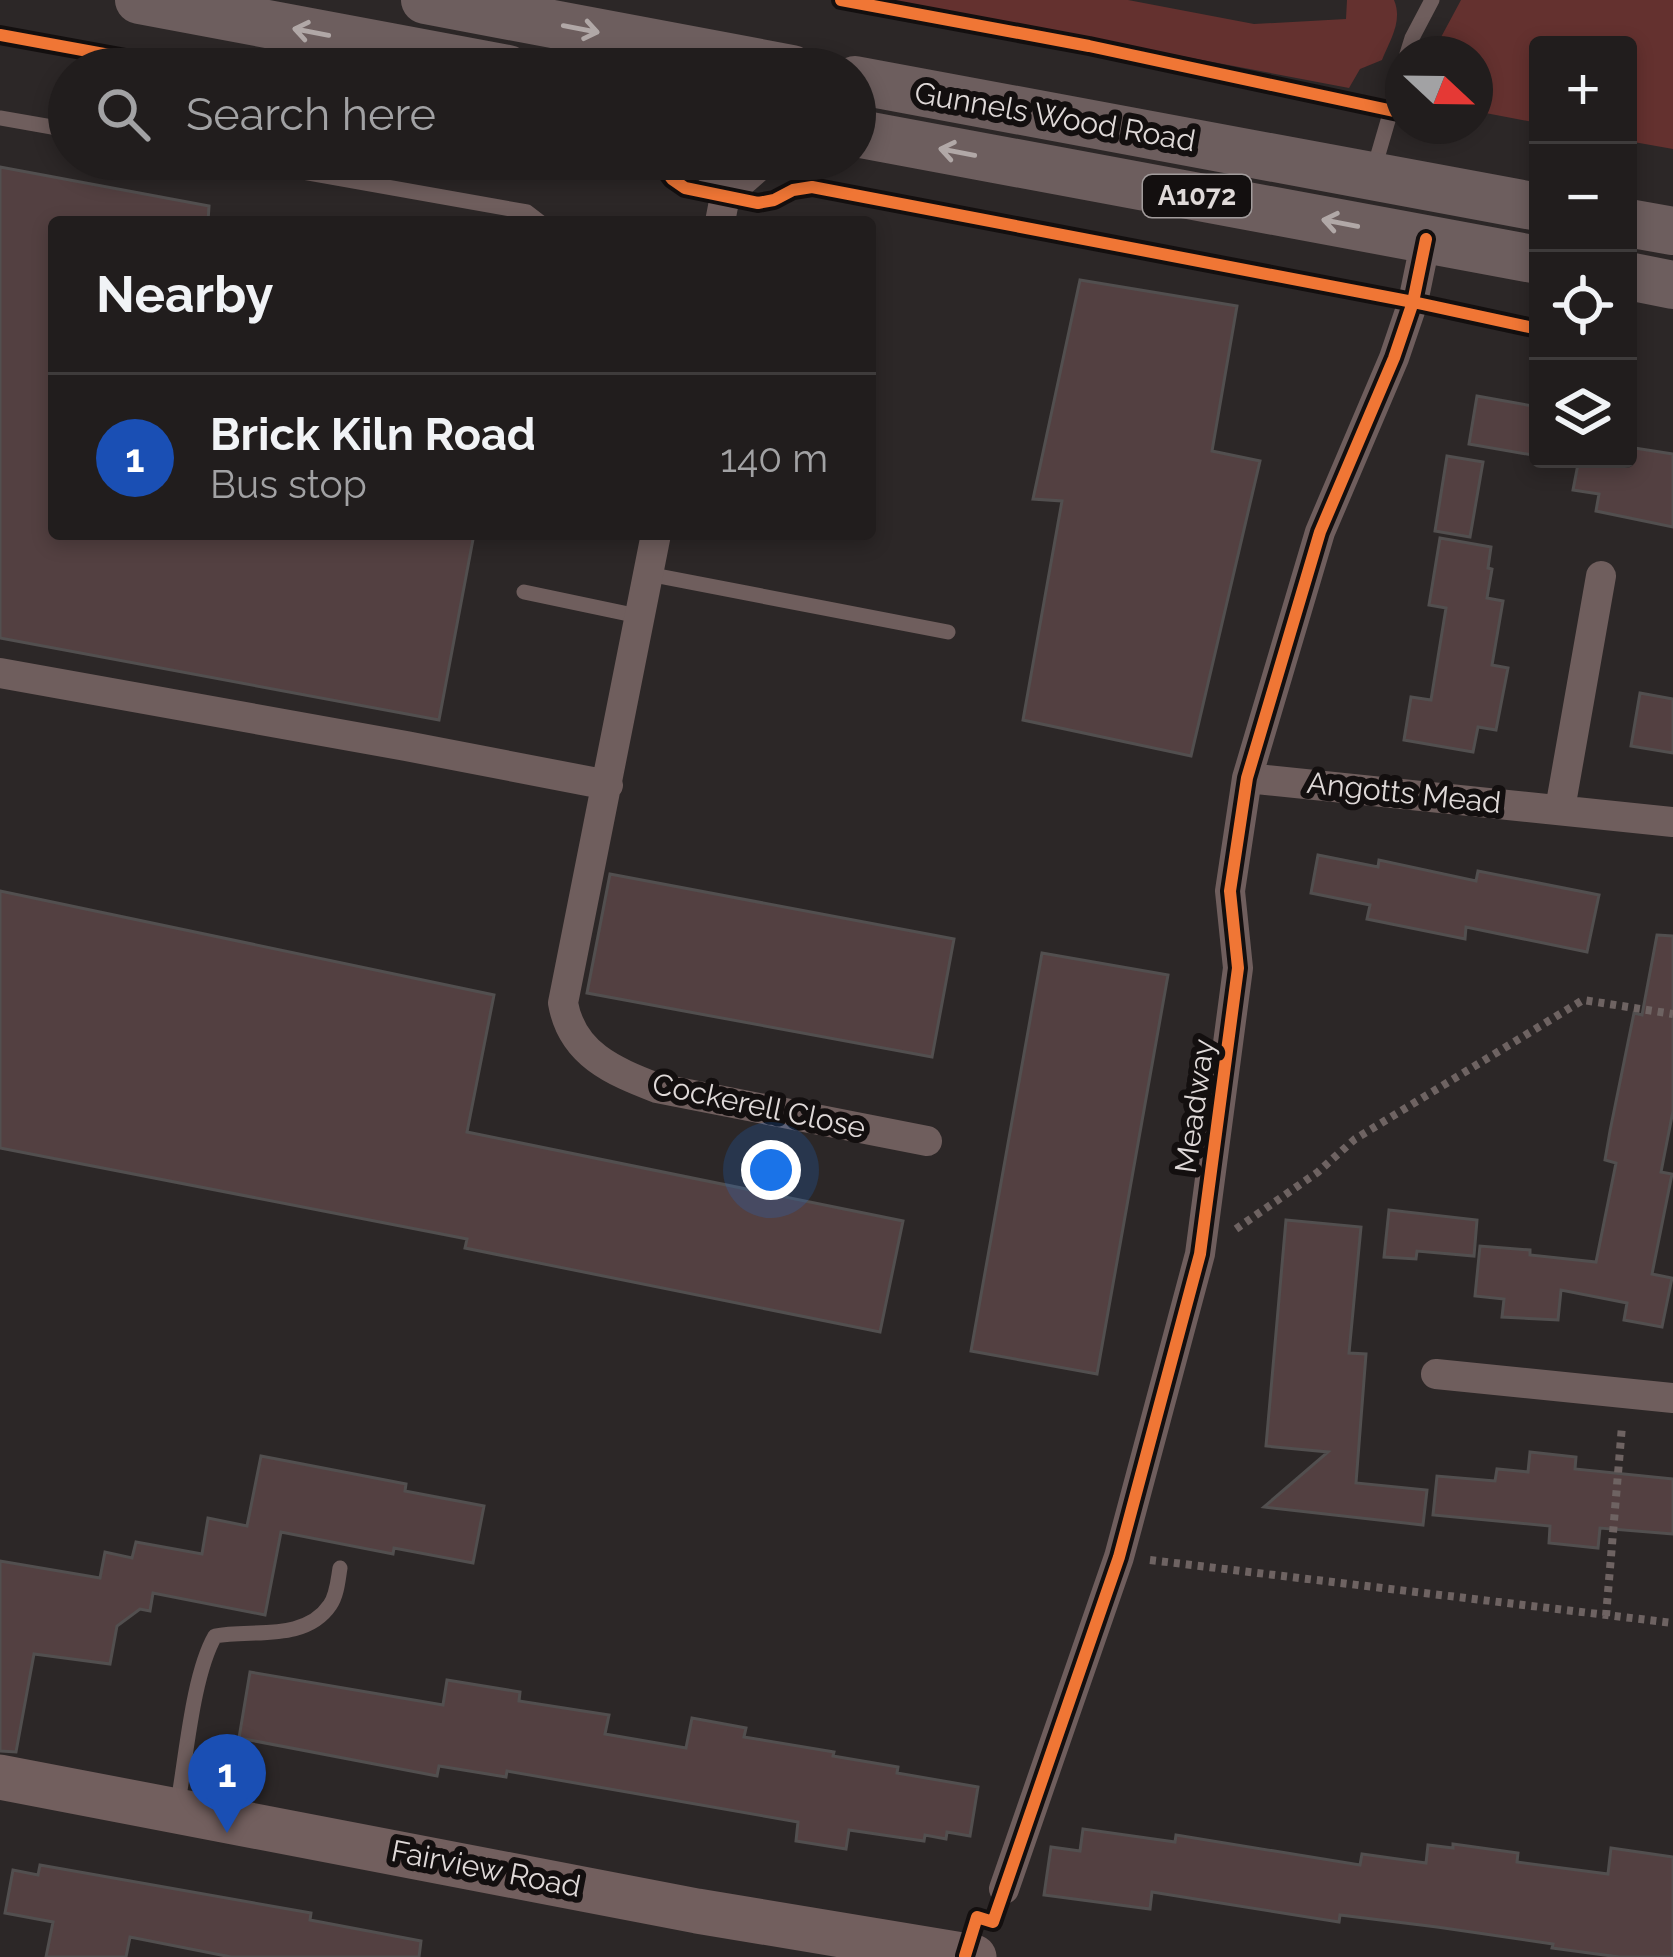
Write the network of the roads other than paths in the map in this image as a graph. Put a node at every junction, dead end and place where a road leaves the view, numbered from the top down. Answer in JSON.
{"nodes":[{"id":1,"x":139,"y":0,"type":"edge"},
{"id":2,"x":425,"y":0,"type":"edge"},
{"id":3,"x":1432,"y":0,"type":"edge"},
{"id":4,"x":1413,"y":36,"type":"edge"},
{"id":5,"x":396,"y":48,"type":"edge"},
{"id":6,"x":680,"y":48,"type":"edge"},
{"id":7,"x":876,"y":84,"type":"edge"},
{"id":8,"x":0,"y":118,"type":"edge"},
{"id":9,"x":48,"y":126,"type":"edge"},
{"id":10,"x":1385,"y":131,"type":"edge"},
{"id":11,"x":876,"y":137,"type":"edge"},
{"id":12,"x":1372,"y":175,"type":"junction"},
{"id":13,"x":348,"y":180,"type":"edge"},
{"id":14,"x":712,"y":180,"type":"edge"},
{"id":15,"x":749,"y":180,"type":"edge"},
{"id":16,"x":1529,"y":205,"type":"edge"},
{"id":17,"x":723,"y":209,"type":"edge"},
{"id":18,"x":532,"y":216,"type":"edge"},
{"id":19,"x":1637,"y":225,"type":"edge"},
{"id":20,"x":1673,"y":231,"type":"edge"},
{"id":21,"x":1426,"y":239,"type":"junction"},
{"id":22,"x":1529,"y":258,"type":"edge"},
{"id":23,"x":1637,"y":278,"type":"edge"},
{"id":24,"x":1673,"y":285,"type":"edge"},
{"id":25,"x":655,"y":540,"type":"edge"},
{"id":26,"x":647,"y":574,"type":"junction"},
{"id":27,"x":1601,"y":576,"type":"dead end"},
{"id":28,"x":524,"y":592,"type":"dead end"},
{"id":29,"x":638,"y":616,"type":"junction"},
{"id":30,"x":948,"y":632,"type":"dead end"},
{"id":31,"x":0,"y":673,"type":"edge"},
{"id":32,"x":1247,"y":778,"type":"junction"},
{"id":33,"x":608,"y":785,"type":"junction"},
{"id":34,"x":1560,"y":809,"type":"junction"},
{"id":35,"x":1673,"y":822,"type":"edge"},
{"id":36,"x":927,"y":1141,"type":"dead end"},
{"id":37,"x":1436,"y":1374,"type":"dead end"},
{"id":38,"x":1673,"y":1398,"type":"edge"},
{"id":39,"x":340,"y":1568,"type":"dead end"},
{"id":40,"x":0,"y":1777,"type":"edge"},
{"id":41,"x":177,"y":1809,"type":"junction"},
{"id":42,"x":1004,"y":1889,"type":"dead end"},
{"id":43,"x":945,"y":1955,"type":"edge"}],
"edges":[{"from":5,"to":1,"type":"main road","one_way":true},
{"from":2,"to":6,"type":"main road","one_way":true},
{"from":3,"to":4,"type":"lane"},
{"from":7,"to":12,"type":"main road","name":"Gunnels Wood Road","number":"A1072"},
{"from":8,"to":9,"type":"lane"},
{"from":10,"to":12,"type":"lane"},
{"from":21,"to":11,"type":"main road","name":"Gunnels Wood Road","number":"A1072","one_way":true},
{"from":12,"to":16,"type":"main road","name":"Gunnels Wood Road","number":"A1072"},
{"from":13,"to":18,"type":"lane"},
{"from":14,"to":17,"type":"street"},
{"from":15,"to":17,"type":"street"},
{"from":19,"to":20,"type":"main road"},
{"from":21,"to":22,"type":"main road","name":"Gunnels Wood Road","number":"A1072"},
{"from":21,"to":32,"type":"street","name":"Meadway"},
{"from":23,"to":24,"type":"main road"},
{"from":25,"to":26,"type":"street","name":"Cockerell Close"},
{"from":26,"to":29,"type":"street","name":"Cockerell Close"},
{"from":26,"to":30,"type":"lane"},
{"from":27,"to":34,"type":"street"},
{"from":28,"to":29,"type":"lane"},
{"from":29,"to":33,"type":"street","name":"Cockerell Close"},
{"from":31,"to":33,"type":"street"},
{"from":32,"to":34,"type":"street","name":"Angotts Mead"},
{"from":32,"to":42,"type":"street","name":"Meadway"},
{"from":33,"to":36,"type":"street","name":"Cockerell Close"},
{"from":34,"to":35,"type":"street","name":"Angotts Mead"},
{"from":37,"to":38,"type":"street"},
{"from":39,"to":41,"type":"lane"},
{"from":40,"to":41,"type":"street","name":"Fairview Road"},
{"from":41,"to":43,"type":"street","name":"Fairview Road"}]}
